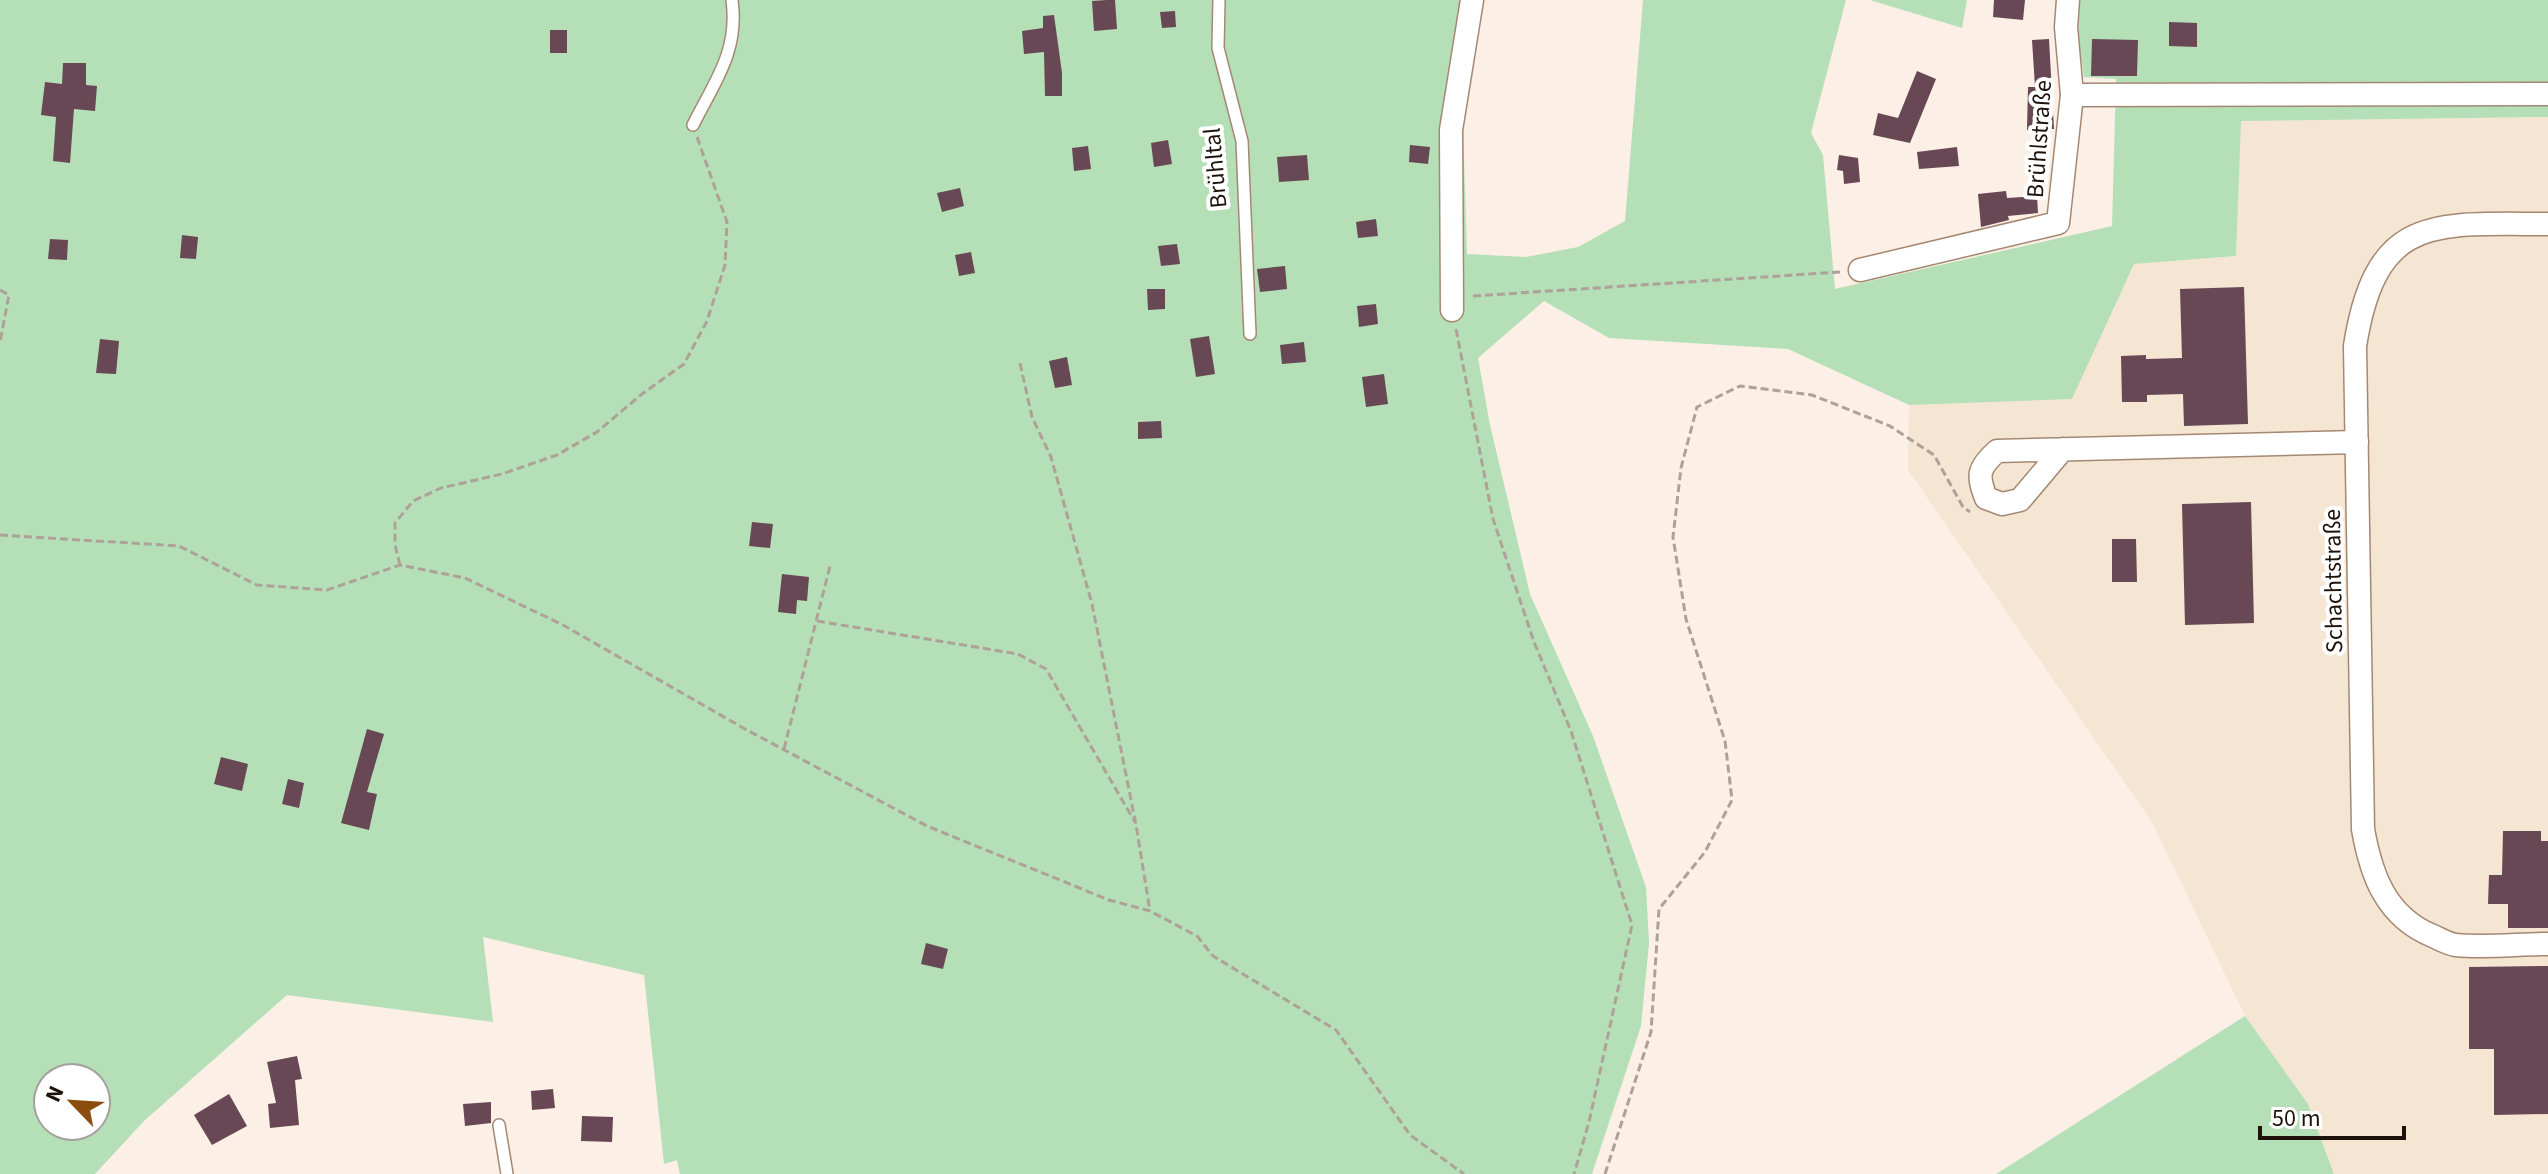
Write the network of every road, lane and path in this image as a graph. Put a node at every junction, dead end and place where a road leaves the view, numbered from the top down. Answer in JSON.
{"nodes":[{"id":1,"x":732,"y":0,"type":"edge"},
{"id":2,"x":1219,"y":0,"type":"edge"},
{"id":3,"x":1472,"y":0,"type":"edge"},
{"id":4,"x":2068,"y":0,"type":"edge"},
{"id":5,"x":2548,"y":94,"type":"edge"},
{"id":6,"x":2072,"y":95,"type":"junction"},
{"id":7,"x":693,"y":125,"type":"joint"},
{"id":8,"x":2548,"y":224,"type":"edge"},
{"id":9,"x":1860,"y":270,"type":"joint"},
{"id":10,"x":0,"y":290,"type":"edge"},
{"id":11,"x":1452,"y":304,"type":"junction"},
{"id":12,"x":1250,"y":334,"type":"dead end"},
{"id":13,"x":0,"y":342,"type":"edge"},
{"id":14,"x":1020,"y":363,"type":"dead end"},
{"id":15,"x":2357,"y":442,"type":"junction"},
{"id":16,"x":2063,"y":449,"type":"dead end"},
{"id":17,"x":1974,"y":515,"type":"dead end"},
{"id":18,"x":0,"y":535,"type":"edge"},
{"id":19,"x":400,"y":565,"type":"junction"},
{"id":20,"x":830,"y":566,"type":"dead end"},
{"id":21,"x":817,"y":621,"type":"junction"},
{"id":22,"x":784,"y":749,"type":"junction"},
{"id":23,"x":1136,"y":825,"type":"junction"},
{"id":24,"x":1150,"y":911,"type":"junction"},
{"id":25,"x":2548,"y":944,"type":"edge"},
{"id":26,"x":499,"y":1125,"type":"dead end"},
{"id":27,"x":507,"y":1174,"type":"edge"},
{"id":28,"x":1464,"y":1174,"type":"edge"},
{"id":29,"x":1574,"y":1174,"type":"edge"},
{"id":30,"x":1605,"y":1174,"type":"edge"}],
"edges":[{"from":1,"to":7,"type":"lane"},
{"from":2,"to":12,"type":"lane","name":"Brühltal"},
{"from":3,"to":11,"type":"street"},
{"from":4,"to":6,"type":"street","name":"Brühlstraße"},
{"from":5,"to":6,"type":"street"},
{"from":6,"to":9,"type":"street","name":"Brühlstraße"},
{"from":7,"to":19,"type":"path"},
{"from":8,"to":15,"type":"street","name":"Schachtstraße"},
{"from":9,"to":11,"type":"path"},
{"from":10,"to":13,"type":"path"},
{"from":11,"to":29,"type":"path"},
{"from":14,"to":23,"type":"path"},
{"from":15,"to":16,"type":"street"},
{"from":15,"to":25,"type":"street","name":"Schachtstraße"},
{"from":17,"to":30,"type":"path"},
{"from":18,"to":19,"type":"path"},
{"from":19,"to":22,"type":"path"},
{"from":20,"to":21,"type":"path"},
{"from":21,"to":22,"type":"path"},
{"from":21,"to":23,"type":"path"},
{"from":22,"to":24,"type":"path"},
{"from":23,"to":24,"type":"path"},
{"from":24,"to":28,"type":"path"},
{"from":26,"to":27,"type":"lane"}]}
